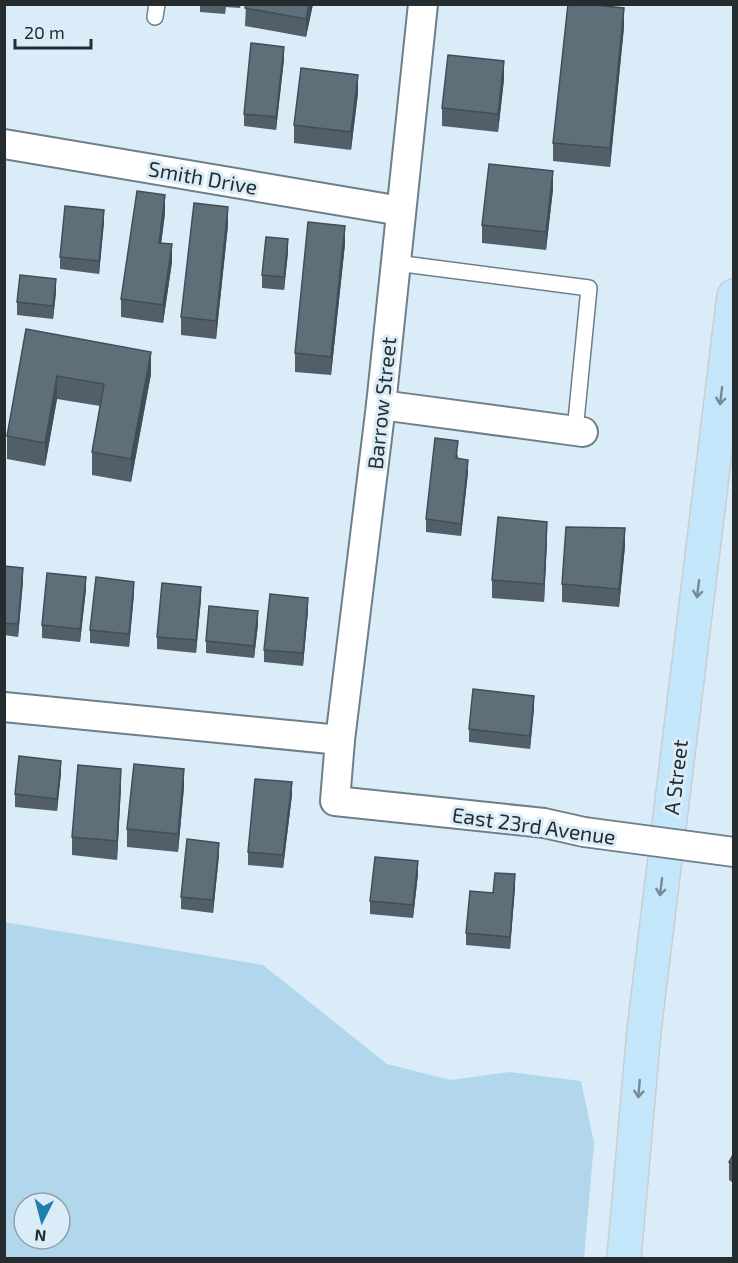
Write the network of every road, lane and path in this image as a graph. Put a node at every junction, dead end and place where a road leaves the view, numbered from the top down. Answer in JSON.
{"nodes":[{"id":1,"x":423,"y":4,"type":"edge"},
{"id":2,"x":4,"y":144,"type":"edge"},
{"id":3,"x":401,"y":211,"type":"junction"},
{"id":4,"x":396,"y":263,"type":"junction"},
{"id":5,"x":734,"y":296,"type":"edge"},
{"id":6,"x":381,"y":405,"type":"junction"},
{"id":7,"x":579,"y":432,"type":"joint"},
{"id":8,"x":4,"y":707,"type":"edge"},
{"id":9,"x":340,"y":740,"type":"junction"},
{"id":10,"x":335,"y":801,"type":"joint"},
{"id":11,"x":734,"y":852,"type":"edge"},
{"id":12,"x":624,"y":1258,"type":"edge"}],
"edges":[{"from":1,"to":3,"type":"street","name":"Barrow Street"},
{"from":2,"to":3,"type":"street","name":"Smith Drive"},
{"from":3,"to":4,"type":"street","name":"Barrow Street"},
{"from":4,"to":6,"type":"street","name":"Barrow Street"},
{"from":4,"to":7,"type":"lane"},
{"from":5,"to":12,"type":"main road","name":"A Street","one_way":true},
{"from":6,"to":7,"type":"street"},
{"from":6,"to":9,"type":"street","name":"Barrow Street"},
{"from":8,"to":9,"type":"street"},
{"from":9,"to":10,"type":"street","name":"Barrow Street"},
{"from":10,"to":11,"type":"street","name":"East 23rd Avenue","bridge":true}]}
